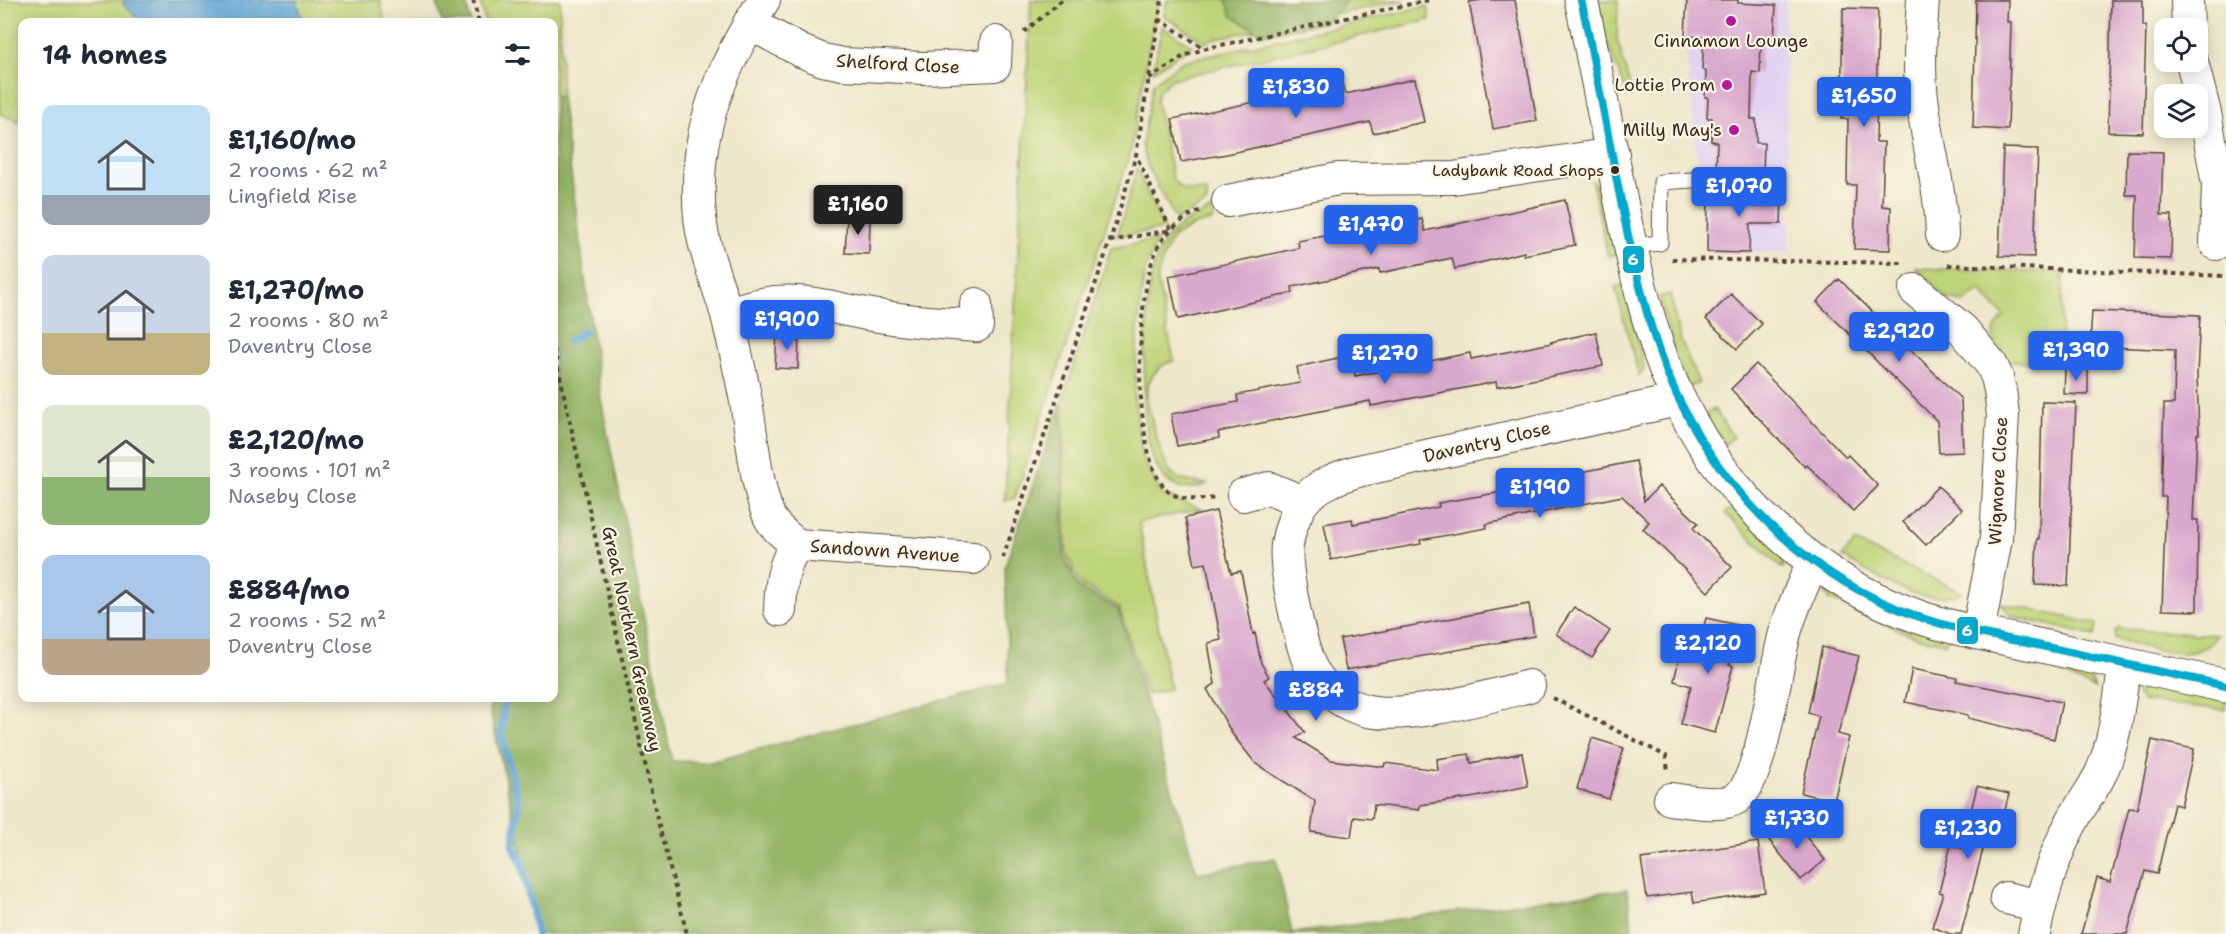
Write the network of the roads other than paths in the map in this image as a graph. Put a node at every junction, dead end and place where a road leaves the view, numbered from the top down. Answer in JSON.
{"nodes":[{"id":1,"x":1581,"y":0,"type":"edge"},
{"id":2,"x":1923,"y":0,"type":"edge"},
{"id":3,"x":2187,"y":0,"type":"edge"},
{"id":4,"x":757,"y":11,"type":"edge"},
{"id":5,"x":2188,"y":18,"type":"edge"},
{"id":6,"x":996,"y":42,"type":"road end"},
{"id":7,"x":2195,"y":72,"type":"edge"},
{"id":8,"x":1613,"y":154,"type":"junction"},
{"id":9,"x":1773,"y":183,"type":"dead end"},
{"id":10,"x":1228,"y":201,"type":"road end"},
{"id":11,"x":1942,"y":235,"type":"dead end"},
{"id":12,"x":2216,"y":244,"type":"dead end"},
{"id":13,"x":1631,"y":246,"type":"junction"},
{"id":14,"x":1915,"y":290,"type":"dead end"},
{"id":15,"x":976,"y":304,"type":"dead end"},
{"id":16,"x":727,"y":314,"type":"junction"},
{"id":17,"x":1678,"y":400,"type":"junction"},
{"id":18,"x":1243,"y":495,"type":"road end"},
{"id":19,"x":1303,"y":502,"type":"junction"},
{"id":20,"x":797,"y":545,"type":"junction"},
{"id":21,"x":973,"y":558,"type":"road end"},
{"id":22,"x":1813,"y":561,"type":"junction"},
{"id":23,"x":780,"y":610,"type":"dead end"},
{"id":24,"x":1978,"y":632,"type":"junction"},
{"id":25,"x":2125,"y":664,"type":"junction"},
{"id":26,"x":1529,"y":686,"type":"road end"},
{"id":27,"x":2226,"y":686,"type":"edge"},
{"id":28,"x":1670,"y":799,"type":"road end"},
{"id":29,"x":2006,"y":898,"type":"dead end"},
{"id":30,"x":2037,"y":920,"type":"edge"}],
"edges":[{"from":1,"to":8,"type":"street"},
{"from":2,"to":11,"type":"street"},
{"from":3,"to":5,"type":"street"},
{"from":4,"to":6,"type":"street","name":"Shelford Close"},
{"from":4,"to":16,"type":"street","name":"Sandown Avenue"},
{"from":7,"to":12,"type":"street"},
{"from":8,"to":10,"type":"street"},
{"from":8,"to":13,"type":"street"},
{"from":9,"to":13,"type":"lane"},
{"from":13,"to":17,"type":"street"},
{"from":14,"to":24,"type":"street","name":"Wigmore Close"},
{"from":15,"to":16,"type":"street"},
{"from":16,"to":20,"type":"street","name":"Sandown Avenue"},
{"from":17,"to":19,"type":"street","name":"Daventry Close"},
{"from":17,"to":22,"type":"street"},
{"from":18,"to":19,"type":"street"},
{"from":19,"to":26,"type":"street","name":"Daventry Close"},
{"from":20,"to":21,"type":"street","name":"Sandown Avenue"},
{"from":20,"to":23,"type":"street","name":"Sandown Avenue"},
{"from":22,"to":24,"type":"street"},
{"from":22,"to":28,"type":"street"},
{"from":24,"to":25,"type":"street"},
{"from":25,"to":27,"type":"street"},
{"from":25,"to":30,"type":"street"},
{"from":29,"to":30,"type":"street"}]}
